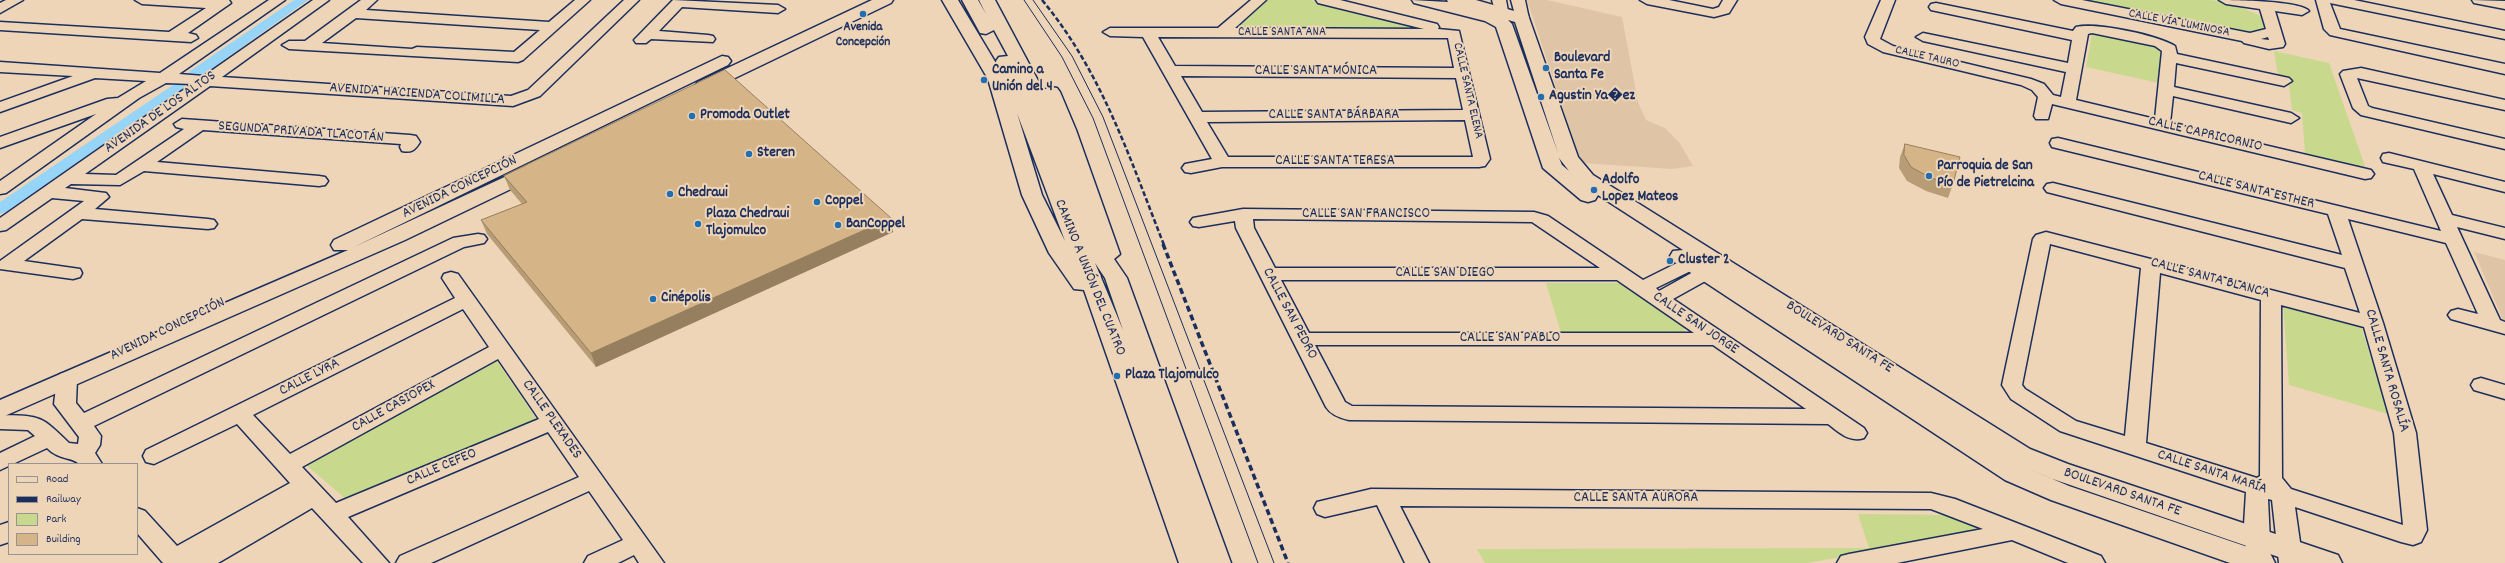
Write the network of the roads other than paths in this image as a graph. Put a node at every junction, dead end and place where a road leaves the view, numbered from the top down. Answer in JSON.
{"nodes":[{"id":1,"x":16,"y":0,"type":"edge"},
{"id":2,"x":142,"y":0,"type":"edge"},
{"id":3,"x":278,"y":0,"type":"edge"},
{"id":4,"x":322,"y":0,"type":"edge"},
{"id":5,"x":370,"y":0,"type":"edge"},
{"id":6,"x":583,"y":0,"type":"edge"},
{"id":7,"x":632,"y":0,"type":"edge"},
{"id":8,"x":853,"y":0,"type":"edge"},
{"id":9,"x":873,"y":0,"type":"edge"},
{"id":10,"x":885,"y":0,"type":"edge"},
{"id":11,"x":950,"y":0,"type":"edge"},
{"id":12,"x":970,"y":0,"type":"edge"},
{"id":13,"x":987,"y":0,"type":"edge"},
{"id":14,"x":992,"y":0,"type":"edge"},
{"id":15,"x":1259,"y":0,"type":"edge"},
{"id":16,"x":1420,"y":0,"type":"edge"},
{"id":17,"x":1455,"y":0,"type":"edge"},
{"id":18,"x":1648,"y":0,"type":"edge"},
{"id":19,"x":1730,"y":0,"type":"edge"},
{"id":20,"x":1888,"y":0,"type":"edge"},
{"id":21,"x":2061,"y":0,"type":"edge"},
{"id":22,"x":2225,"y":0,"type":"edge"},
{"id":23,"x":2324,"y":0,"type":"edge"},
{"id":24,"x":2333,"y":0,"type":"edge"},
{"id":25,"x":2479,"y":0,"type":"edge"},
{"id":26,"x":679,"y":1,"type":"edge"},
{"id":27,"x":1331,"y":1,"type":"edge"},
{"id":28,"x":225,"y":2,"type":"edge"},
{"id":29,"x":2505,"y":5,"type":"edge"},
{"id":30,"x":1936,"y":7,"type":"dead end"},
{"id":31,"x":1510,"y":8,"type":"edge"},
{"id":32,"x":0,"y":9,"type":"edge"},
{"id":33,"x":778,"y":9,"type":"dead end"},
{"id":34,"x":2302,"y":11,"type":"dead end"},
{"id":35,"x":2268,"y":12,"type":"junction"},
{"id":36,"x":352,"y":13,"type":"junction"},
{"id":37,"x":2123,"y":13,"type":"junction"},
{"id":38,"x":2142,"y":17,"type":"junction"},
{"id":39,"x":0,"y":26,"type":"edge"},
{"id":40,"x":554,"y":27,"type":"junction"},
{"id":41,"x":1110,"y":32,"type":"dead end"},
{"id":42,"x":1148,"y":32,"type":"junction"},
{"id":43,"x":1221,"y":33,"type":"junction"},
{"id":44,"x":1454,"y":34,"type":"junction"},
{"id":45,"x":2119,"y":34,"type":"junction"},
{"id":46,"x":2505,"y":35,"type":"edge"},
{"id":47,"x":172,"y":37,"type":"junction"},
{"id":48,"x":1923,"y":37,"type":"dead end"},
{"id":49,"x":2080,"y":37,"type":"junction"},
{"id":50,"x":191,"y":38,"type":"dead end"},
{"id":51,"x":2139,"y":38,"type":"junction"},
{"id":52,"x":708,"y":39,"type":"dead end"},
{"id":53,"x":1002,"y":42,"type":"junction"},
{"id":54,"x":289,"y":45,"type":"dead end"},
{"id":55,"x":308,"y":46,"type":"junction"},
{"id":56,"x":2169,"y":56,"type":"junction"},
{"id":57,"x":0,"y":67,"type":"edge"},
{"id":58,"x":2074,"y":69,"type":"junction"},
{"id":59,"x":2505,"y":69,"type":"edge"},
{"id":60,"x":1170,"y":71,"type":"junction"},
{"id":61,"x":96,"y":73,"type":"junction"},
{"id":62,"x":1463,"y":73,"type":"junction"},
{"id":63,"x":163,"y":78,"type":"junction"},
{"id":64,"x":206,"y":81,"type":"junction"},
{"id":65,"x":2284,"y":81,"type":"dead end"},
{"id":66,"x":2026,"y":82,"type":"junction"},
{"id":67,"x":2166,"y":90,"type":"junction"},
{"id":68,"x":133,"y":96,"type":"junction"},
{"id":69,"x":2069,"y":97,"type":"junction"},
{"id":70,"x":2046,"y":98,"type":"junction"},
{"id":71,"x":2505,"y":105,"type":"edge"},
{"id":72,"x":0,"y":108,"type":"edge"},
{"id":73,"x":1472,"y":115,"type":"junction"},
{"id":74,"x":2042,"y":116,"type":"dead end"},
{"id":75,"x":1196,"y":117,"type":"junction"},
{"id":76,"x":2290,"y":118,"type":"dead end"},
{"id":77,"x":52,"y":124,"type":"junction"},
{"id":78,"x":2162,"y":125,"type":"junction"},
{"id":79,"x":69,"y":142,"type":"junction"},
{"id":80,"x":0,"y":143,"type":"edge"},
{"id":81,"x":2058,"y":143,"type":"dead end"},
{"id":82,"x":2505,"y":144,"type":"edge"},
{"id":83,"x":408,"y":147,"type":"dead end"},
{"id":84,"x":2388,"y":158,"type":"dead end"},
{"id":85,"x":1222,"y":162,"type":"junction"},
{"id":86,"x":1479,"y":162,"type":"joint"},
{"id":87,"x":142,"y":166,"type":"junction"},
{"id":88,"x":2421,"y":166,"type":"junction"},
{"id":89,"x":1191,"y":168,"type":"dead end"},
{"id":90,"x":2365,"y":174,"type":"dead end"},
{"id":91,"x":68,"y":179,"type":"junction"},
{"id":92,"x":319,"y":181,"type":"dead end"},
{"id":93,"x":2505,"y":187,"type":"edge"},
{"id":94,"x":2053,"y":188,"type":"dead end"},
{"id":95,"x":0,"y":189,"type":"edge"},
{"id":96,"x":49,"y":192,"type":"junction"},
{"id":97,"x":2336,"y":210,"type":"junction"},
{"id":98,"x":80,"y":213,"type":"junction"},
{"id":99,"x":1243,"y":214,"type":"junction"},
{"id":100,"x":1534,"y":217,"type":"joint"},
{"id":101,"x":2444,"y":218,"type":"junction"},
{"id":102,"x":1199,"y":222,"type":"dead end"},
{"id":103,"x":208,"y":224,"type":"dead end"},
{"id":104,"x":0,"y":226,"type":"edge"},
{"id":105,"x":2505,"y":234,"type":"edge"},
{"id":106,"x":2453,"y":238,"type":"junction"},
{"id":107,"x":478,"y":239,"type":"dead end"},
{"id":108,"x":2152,"y":263,"type":"junction"},
{"id":109,"x":1706,"y":264,"type":"junction"},
{"id":110,"x":2354,"y":264,"type":"junction"},
{"id":111,"x":73,"y":273,"type":"dead end"},
{"id":112,"x":1268,"y":274,"type":"junction"},
{"id":113,"x":1622,"y":274,"type":"junction"},
{"id":114,"x":451,"y":278,"type":"dead end"},
{"id":115,"x":1116,"y":278,"type":"junction"},
{"id":116,"x":1642,"y":288,"type":"junction"},
{"id":117,"x":2270,"y":295,"type":"junction"},
{"id":118,"x":1659,"y":299,"type":"junction"},
{"id":119,"x":466,"y":300,"type":"junction"},
{"id":120,"x":2458,"y":315,"type":"dead end"},
{"id":121,"x":1109,"y":323,"type":"junction"},
{"id":122,"x":2373,"y":323,"type":"junction"},
{"id":123,"x":189,"y":326,"type":"junction"},
{"id":124,"x":2498,"y":326,"type":"edge"},
{"id":125,"x":1302,"y":339,"type":"junction"},
{"id":126,"x":1717,"y":339,"type":"junction"},
{"id":127,"x":500,"y":349,"type":"junction"},
{"id":128,"x":67,"y":379,"type":"junction"},
{"id":129,"x":2481,"y":385,"type":"dead end"},
{"id":130,"x":2505,"y":392,"type":"edge"},
{"id":131,"x":2018,"y":394,"type":"joint"},
{"id":132,"x":0,"y":410,"type":"edge"},
{"id":133,"x":240,"y":414,"type":"junction"},
{"id":134,"x":1831,"y":416,"type":"junction"},
{"id":135,"x":0,"y":422,"type":"edge"},
{"id":136,"x":553,"y":422,"type":"junction"},
{"id":137,"x":81,"y":423,"type":"junction"},
{"id":138,"x":1856,"y":433,"type":"dead end"},
{"id":139,"x":51,"y":437,"type":"junction"},
{"id":140,"x":2135,"y":448,"type":"junction"},
{"id":141,"x":154,"y":456,"type":"dead end"},
{"id":142,"x":87,"y":459,"type":"edge"},
{"id":143,"x":0,"y":462,"type":"edge"},
{"id":144,"x":287,"y":465,"type":"junction"},
{"id":145,"x":594,"y":480,"type":"junction"},
{"id":146,"x":2271,"y":488,"type":"junction"},
{"id":147,"x":311,"y":490,"type":"junction"},
{"id":148,"x":1384,"y":497,"type":"junction"},
{"id":149,"x":1326,"y":508,"type":"dead end"},
{"id":150,"x":332,"y":514,"type":"junction"},
{"id":151,"x":138,"y":518,"type":"edge"},
{"id":152,"x":2012,"y":532,"type":"junction"},
{"id":153,"x":2413,"y":536,"type":"joint"},
{"id":154,"x":2194,"y":539,"type":"junction"},
{"id":155,"x":2256,"y":539,"type":"junction"},
{"id":156,"x":638,"y":543,"type":"junction"},
{"id":157,"x":2290,"y":556,"type":"edge"},
{"id":158,"x":176,"y":561,"type":"edge"},
{"id":159,"x":198,"y":563,"type":"edge"},
{"id":160,"x":377,"y":563,"type":"edge"},
{"id":161,"x":408,"y":563,"type":"edge"},
{"id":162,"x":596,"y":563,"type":"edge"},
{"id":163,"x":652,"y":563,"type":"edge"},
{"id":164,"x":1193,"y":563,"type":"edge"},
{"id":165,"x":1217,"y":563,"type":"edge"},
{"id":166,"x":1417,"y":563,"type":"edge"},
{"id":167,"x":1849,"y":563,"type":"edge"},
{"id":168,"x":2093,"y":563,"type":"edge"},
{"id":169,"x":2231,"y":563,"type":"edge"},
{"id":170,"x":2260,"y":563,"type":"edge"},
{"id":171,"x":2328,"y":563,"type":"edge"}],
"edges":[{"from":1,"to":32,"type":"street"},
{"from":2,"to":28,"type":"street"},
{"from":3,"to":63,"type":"street","name":"AVENIDA DE LOS ALTOS"},
{"from":4,"to":64,"type":"street","name":"AVENIDA DE LOS ALTOS"},
{"from":5,"to":36,"type":"street"},
{"from":6,"to":40,"type":"street"},
{"from":7,"to":64,"type":"street","name":"AVENIDA HACIENDA COLIMILLA"},
{"from":8,"to":128,"type":"main road","name":"AVENIDA CONCEPCIÓN"},
{"from":9,"to":123,"type":"main road","name":"AVENIDA CONCEPCIÓN"},
{"from":10,"to":123,"type":"main road","name":"AVENIDA CONCEPCIÓN"},
{"from":11,"to":121,"type":"main road"},
{"from":12,"to":53,"type":"main road","name":"CAMINO A UNIÓN DEL CUATRO"},
{"from":13,"to":53,"type":"main road","name":"CAMINO A UNIÓN DEL CUATRO"},
{"from":14,"to":115,"type":"main road"},
{"from":15,"to":43,"type":"street"},
{"from":16,"to":109,"type":"main road","name":"BOULEVARD SANTA FE"},
{"from":17,"to":31,"type":"main road","name":"BOULEVARD SANTA FE"},
{"from":18,"to":19,"type":"street"},
{"from":20,"to":66,"type":"street","name":"CALLE TAURO"},
{"from":21,"to":37,"type":"street","name":"CALLE VÍA LUMINOSA"},
{"from":22,"to":35,"type":"street"},
{"from":23,"to":59,"type":"street"},
{"from":24,"to":46,"type":"street"},
{"from":25,"to":29,"type":"street"},
{"from":26,"to":33,"type":"street"},
{"from":26,"to":52,"type":"street"},
{"from":27,"to":44,"type":"street","name":"CALLE SANTA ELENA"},
{"from":28,"to":47,"type":"street"},
{"from":30,"to":49,"type":"street"},
{"from":31,"to":109,"type":"main road","name":"BOULEVARD SANTA FE"},
{"from":34,"to":35,"type":"street"},
{"from":35,"to":38,"type":"street","name":"CALLE VÍA LUMINOSA"},
{"from":36,"to":40,"type":"street"},
{"from":36,"to":55,"type":"street"},
{"from":37,"to":38,"type":"street","name":"CALLE VÍA LUMINOSA"},
{"from":37,"to":45,"type":"street"},
{"from":38,"to":51,"type":"street"},
{"from":39,"to":47,"type":"street"},
{"from":40,"to":55,"type":"street"},
{"from":41,"to":42,"type":"street","name":"CALLE SANTA ANA"},
{"from":42,"to":43,"type":"street","name":"CALLE SANTA ANA"},
{"from":42,"to":60,"type":"street"},
{"from":43,"to":44,"type":"street","name":"CALLE SANTA ANA"},
{"from":44,"to":62,"type":"street","name":"CALLE SANTA ELENA"},
{"from":45,"to":49,"type":"street"},
{"from":45,"to":51,"type":"street"},
{"from":47,"to":50,"type":"street"},
{"from":48,"to":58,"type":"street"},
{"from":49,"to":58,"type":"street"},
{"from":51,"to":56,"type":"street"},
{"from":53,"to":115,"type":"main road","name":"CAMINO A UNIÓN DEL CUATRO"},
{"from":53,"to":121,"type":"main road","name":"CAMINO A UNIÓN DEL CUATRO"},
{"from":54,"to":55,"type":"street"},
{"from":56,"to":65,"type":"street"},
{"from":56,"to":67,"type":"street"},
{"from":57,"to":61,"type":"street","name":"AVENIDA HACIENDA COLIMILLA"},
{"from":58,"to":69,"type":"street"},
{"from":60,"to":62,"type":"street","name":"CALLE SANTA MÓNICA"},
{"from":60,"to":75,"type":"street"},
{"from":61,"to":63,"type":"street","name":"AVENIDA HACIENDA COLIMILLA"},
{"from":61,"to":72,"type":"street"},
{"from":62,"to":73,"type":"street","name":"CALLE SANTA ELENA"},
{"from":63,"to":64,"type":"street","name":"AVENIDA HACIENDA COLIMILLA"},
{"from":63,"to":68,"type":"street","name":"AVENIDA DE LOS ALTOS"},
{"from":64,"to":91,"type":"street","name":"AVENIDA DE LOS ALTOS"},
{"from":66,"to":69,"type":"street","name":"CALLE TAURO"},
{"from":66,"to":70,"type":"street","name":"CALLE TAURO"},
{"from":67,"to":76,"type":"street"},
{"from":67,"to":78,"type":"street"},
{"from":68,"to":77,"type":"street"},
{"from":68,"to":79,"type":"street","name":"AVENIDA DE LOS ALTOS"},
{"from":69,"to":70,"type":"street","name":"CALLE CAPRICORNIO"},
{"from":69,"to":78,"type":"street","name":"CALLE CAPRICORNIO"},
{"from":70,"to":74,"type":"street"},
{"from":71,"to":82,"type":"street"},
{"from":73,"to":75,"type":"street","name":"CALLE SANTA BÁRBARA"},
{"from":73,"to":86,"type":"street","name":"CALLE SANTA ELENA"},
{"from":75,"to":85,"type":"street"},
{"from":77,"to":79,"type":"street"},
{"from":77,"to":80,"type":"street"},
{"from":78,"to":90,"type":"street","name":"CALLE CAPRICORNIO"},
{"from":79,"to":95,"type":"street","name":"AVENIDA DE LOS ALTOS"},
{"from":81,"to":97,"type":"street","name":"CALLE SANTA ESTHER"},
{"from":83,"to":87,"type":"street","name":"SEGUNDA PRIVADA TLACOTÁN"},
{"from":84,"to":88,"type":"street"},
{"from":85,"to":86,"type":"street","name":"CALLE SANTA TERESA"},
{"from":85,"to":89,"type":"street","name":"CALLE SANTA TERESA"},
{"from":87,"to":91,"type":"street"},
{"from":87,"to":92,"type":"street"},
{"from":88,"to":93,"type":"street"},
{"from":88,"to":101,"type":"street"},
{"from":91,"to":96,"type":"street","name":"AVENIDA DE LOS ALTOS"},
{"from":94,"to":110,"type":"street"},
{"from":96,"to":98,"type":"street"},
{"from":96,"to":104,"type":"street","name":"AVENIDA DE LOS ALTOS"},
{"from":97,"to":106,"type":"street","name":"CALLE SANTA ESTHER"},
{"from":97,"to":110,"type":"street","name":"CALLE SANTA ROSALÍA"},
{"from":98,"to":103,"type":"street"},
{"from":98,"to":111,"type":"street"},
{"from":99,"to":100,"type":"street","name":"CALLE SAN FRANCISCO"},
{"from":99,"to":102,"type":"street","name":"CALLE SAN FRANCISCO"},
{"from":99,"to":112,"type":"street","name":"CALLE SAN PEDRO"},
{"from":100,"to":113,"type":"street","name":"CALLE SAN JORGE"},
{"from":101,"to":105,"type":"street"},
{"from":101,"to":106,"type":"street"},
{"from":106,"to":124,"type":"street"},
{"from":107,"to":137,"type":"street"},
{"from":108,"to":117,"type":"street","name":"CALLE SANTA BLANCA"},
{"from":108,"to":131,"type":"street","name":"CALLE SANTA BLANCA"},
{"from":108,"to":140,"type":"street"},
{"from":109,"to":116,"type":"street"},
{"from":109,"to":118,"type":"street"},
{"from":109,"to":154,"type":"main road","name":"BOULEVARD SANTA FE"},
{"from":109,"to":155,"type":"main road","name":"BOULEVARD SANTA FE"},
{"from":110,"to":122,"type":"street","name":"CALLE SANTA ROSALÍA"},
{"from":112,"to":113,"type":"street","name":"CALLE SAN DIEGO"},
{"from":112,"to":125,"type":"street","name":"CALLE SAN PEDRO"},
{"from":113,"to":116,"type":"street","name":"CALLE SAN JORGE"},
{"from":114,"to":119,"type":"street","name":"CALLE PLEXADES"},
{"from":115,"to":165,"type":"main road","name":"CAMINO A UNIÓN DEL CUATRO"},
{"from":116,"to":118,"type":"street","name":"CALLE SAN JORGE"},
{"from":117,"to":122,"type":"street","name":"CALLE SANTA BLANCA"},
{"from":117,"to":146,"type":"street"},
{"from":118,"to":126,"type":"street","name":"CALLE SAN JORGE"},
{"from":119,"to":127,"type":"street","name":"CALLE PLEXADES"},
{"from":119,"to":133,"type":"street","name":"CALLE LYRA"},
{"from":120,"to":124,"type":"street"},
{"from":121,"to":164,"type":"main road","name":"CAMINO A UNIÓN DEL CUATRO"},
{"from":122,"to":153,"type":"street","name":"CALLE SANTA ROSALÍA"},
{"from":123,"to":128,"type":"main road","name":"AVENIDA CONCEPCIÓN"},
{"from":125,"to":126,"type":"street","name":"CALLE SAN PABLO"},
{"from":125,"to":134,"type":"street","name":"CALLE SAN PEDRO"},
{"from":126,"to":134,"type":"street","name":"CALLE SAN JORGE"},
{"from":127,"to":136,"type":"street","name":"CALLE PLEXADES"},
{"from":127,"to":144,"type":"street","name":"CALLE CASIOPEX"},
{"from":128,"to":132,"type":"main road","name":"AVENIDA CONCEPCIÓN"},
{"from":128,"to":137,"type":"street"},
{"from":129,"to":130,"type":"street"},
{"from":131,"to":140,"type":"street","name":"CALLE SANTA MARÍA"},
{"from":133,"to":141,"type":"street","name":"CALLE LYRA"},
{"from":133,"to":144,"type":"street"},
{"from":134,"to":138,"type":"street","name":"CALLE SAN JORGE"},
{"from":135,"to":139,"type":"street"},
{"from":136,"to":145,"type":"street","name":"CALLE PLEXADES"},
{"from":136,"to":150,"type":"street","name":"CALLE CEFEO"},
{"from":137,"to":142,"type":"street"},
{"from":139,"to":142,"type":"street"},
{"from":139,"to":143,"type":"street"},
{"from":140,"to":146,"type":"street","name":"CALLE SANTA MARÍA"},
{"from":144,"to":147,"type":"street"},
{"from":145,"to":156,"type":"street","name":"CALLE PLEXADES"},
{"from":145,"to":161,"type":"street"},
{"from":146,"to":153,"type":"street","name":"CALLE SANTA MARÍA"},
{"from":146,"to":155,"type":"street"},
{"from":146,"to":157,"type":"street"},
{"from":147,"to":150,"type":"street"},
{"from":147,"to":158,"type":"street"},
{"from":147,"to":159,"type":"street"},
{"from":148,"to":149,"type":"street","name":"CALLE SANTA AURORA"},
{"from":148,"to":152,"type":"street","name":"CALLE SANTA AURORA"},
{"from":148,"to":166,"type":"street"},
{"from":150,"to":160,"type":"street"},
{"from":151,"to":158,"type":"street"},
{"from":152,"to":167,"type":"street"},
{"from":152,"to":168,"type":"street","name":"CALLE SANTA AURORA"},
{"from":154,"to":169,"type":"street"},
{"from":154,"to":170,"type":"main road","name":"BOULEVARD SANTA FE"},
{"from":155,"to":157,"type":"main road","name":"BOULEVARD SANTA FE"},
{"from":155,"to":170,"type":"street"},
{"from":156,"to":162,"type":"street"},
{"from":156,"to":163,"type":"street","name":"CALLE PLEXADES"},
{"from":157,"to":171,"type":"main road","name":"BOULEVARD SANTA FE"}]}
